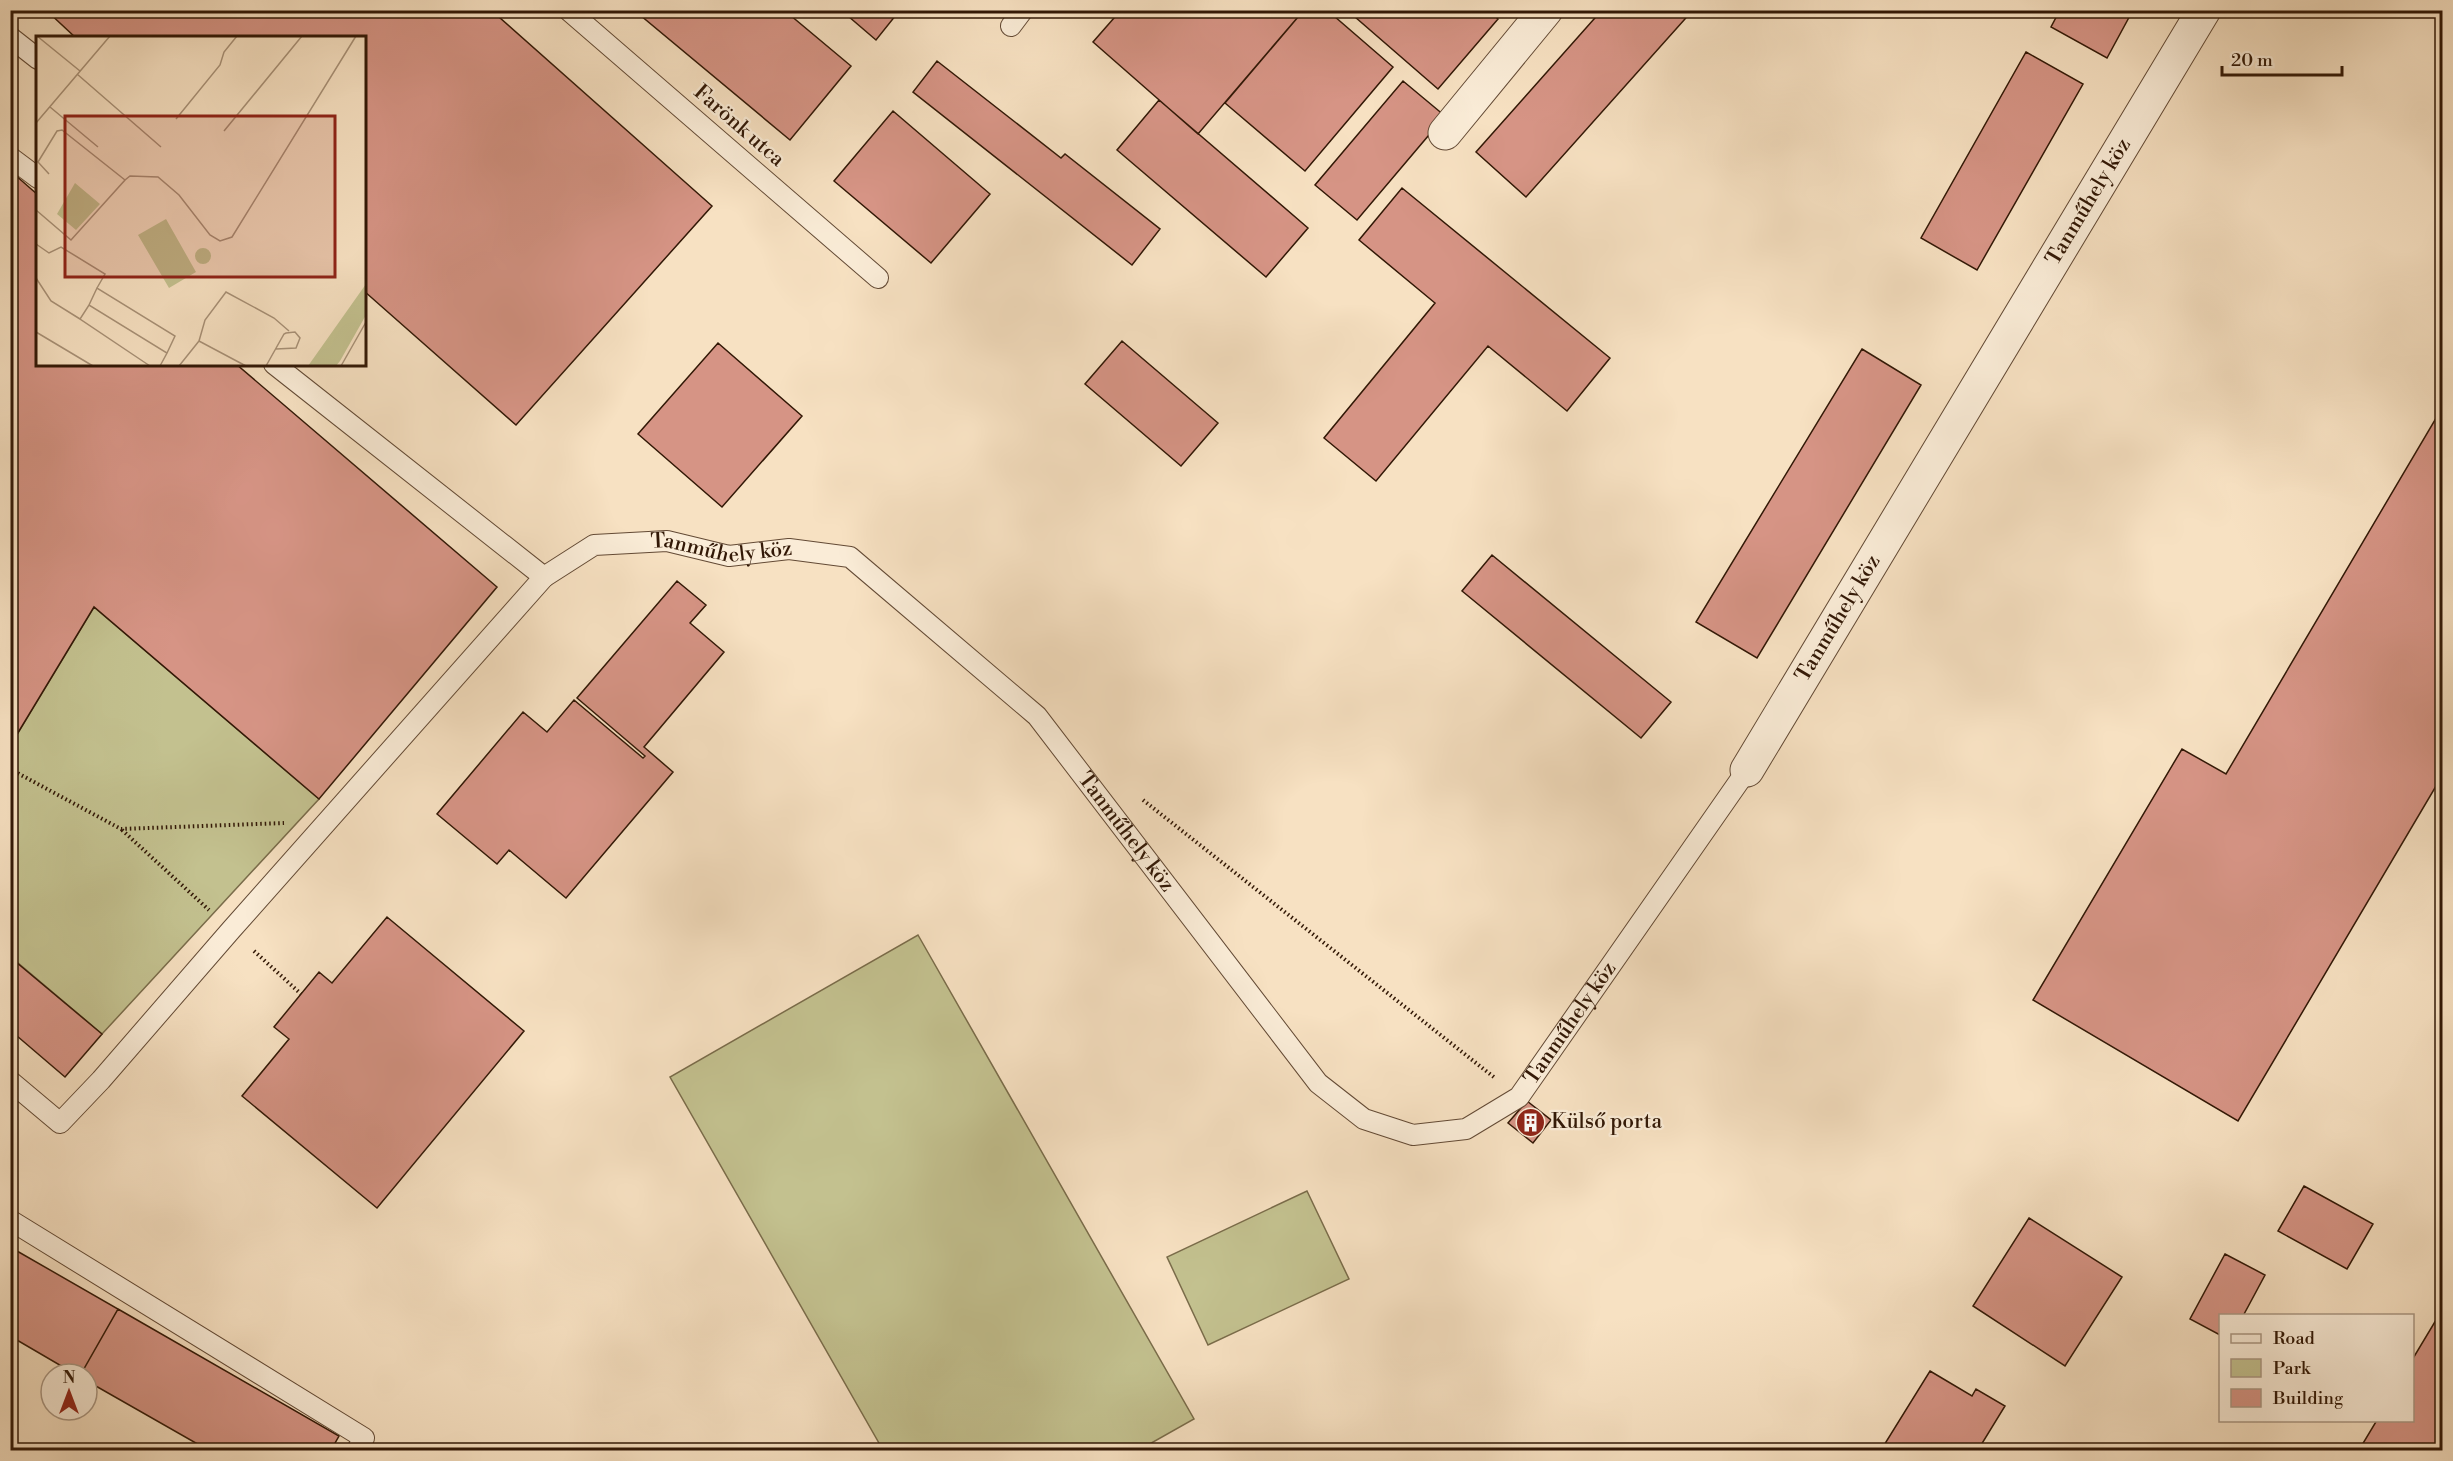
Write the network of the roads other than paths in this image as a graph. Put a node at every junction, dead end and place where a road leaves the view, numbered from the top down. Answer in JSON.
{"nodes":[{"id":1,"x":568,"y":10,"type":"edge"},
{"id":2,"x":1546,"y":10,"type":"edge"},
{"id":3,"x":2204,"y":10,"type":"edge"},
{"id":4,"x":10,"y":37,"type":"edge"},
{"id":5,"x":36,"y":56,"type":"edge"},
{"id":6,"x":1444,"y":133,"type":"dead end"},
{"id":7,"x":10,"y":157,"type":"edge"},
{"id":8,"x":36,"y":176,"type":"edge"},
{"id":9,"x":878,"y":278,"type":"dead end"},
{"id":10,"x":277,"y":366,"type":"edge"},
{"id":11,"x":544,"y":578,"type":"junction"},
{"id":12,"x":1747,"y":770,"type":"joint"},
{"id":13,"x":10,"y":1081,"type":"edge"},
{"id":14,"x":10,"y":1220,"type":"edge"},
{"id":15,"x":357,"y":1450,"type":"edge"}],
"edges":[{"from":1,"to":9,"type":"lane","name":"Farönk utca"},
{"from":2,"to":6,"type":"street"},
{"from":3,"to":12,"type":"street","name":"Tanműhely köz"},
{"from":4,"to":5,"type":"lane"},
{"from":7,"to":8,"type":"lane"},
{"from":10,"to":11,"type":"lane"},
{"from":11,"to":12,"type":"lane","name":"Tanműhely köz"},
{"from":11,"to":13,"type":"lane","name":"Tanműhely köz"},
{"from":14,"to":15,"type":"lane"}]}
